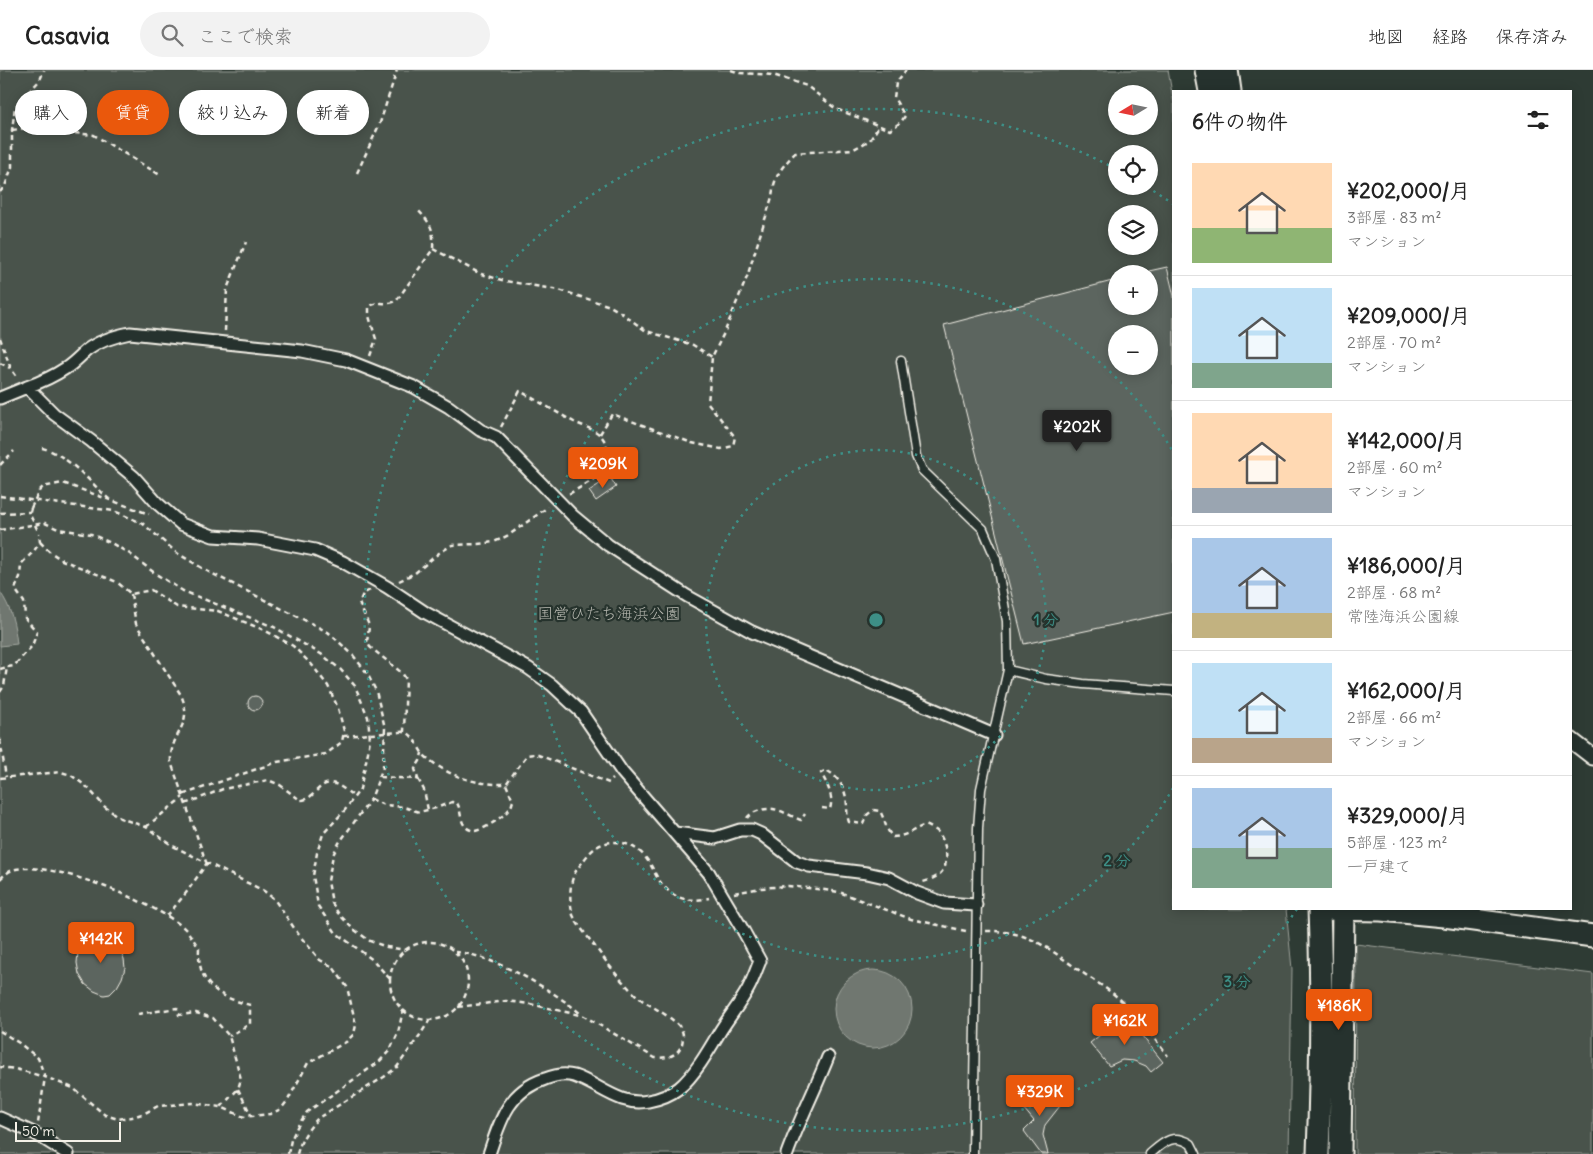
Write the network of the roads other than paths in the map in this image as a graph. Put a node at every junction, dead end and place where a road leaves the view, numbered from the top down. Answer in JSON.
{"nodes":[{"id":1,"x":1206,"y":70,"type":"edge"},
{"id":2,"x":1227,"y":70,"type":"edge"},
{"id":3,"x":1210,"y":90,"type":"edge"},
{"id":4,"x":1230,"y":90,"type":"edge"},
{"id":5,"x":901,"y":361,"type":"dead end"},
{"id":6,"x":27,"y":387,"type":"junction"},
{"id":7,"x":0,"y":398,"type":"edge"},
{"id":8,"x":1008,"y":670,"type":"junction"},
{"id":9,"x":1172,"y":691,"type":"edge"},
{"id":10,"x":994,"y":735,"type":"junction"},
{"id":11,"x":1572,"y":741,"type":"edge"},
{"id":12,"x":1593,"y":756,"type":"edge"},
{"id":13,"x":676,"y":833,"type":"junction"},
{"id":14,"x":976,"y":905,"type":"junction"},
{"id":15,"x":1319,"y":910,"type":"edge"},
{"id":16,"x":1337,"y":910,"type":"edge"},
{"id":17,"x":1382,"y":910,"type":"edge"},
{"id":18,"x":1593,"y":936,"type":"edge"},
{"id":19,"x":828,"y":1057,"type":"dead end"},
{"id":20,"x":0,"y":1118,"type":"edge"},
{"id":21,"x":487,"y":1153,"type":"edge"},
{"id":22,"x":68,"y":1154,"type":"edge"},
{"id":23,"x":787,"y":1154,"type":"edge"},
{"id":24,"x":973,"y":1154,"type":"edge"},
{"id":25,"x":1150,"y":1154,"type":"edge"},
{"id":26,"x":1196,"y":1154,"type":"edge"},
{"id":27,"x":1318,"y":1154,"type":"edge"},
{"id":28,"x":1340,"y":1154,"type":"edge"}],
"edges":[{"from":1,"to":3,"type":"main road"},
{"from":2,"to":4,"type":"main road"},
{"from":5,"to":8,"type":"lane"},
{"from":6,"to":7,"type":"street"},
{"from":6,"to":10,"type":"street"},
{"from":6,"to":13,"type":"street"},
{"from":8,"to":9,"type":"lane"},
{"from":8,"to":10,"type":"lane"},
{"from":10,"to":14,"type":"lane"},
{"from":11,"to":12,"type":"street"},
{"from":13,"to":14,"type":"street"},
{"from":13,"to":21,"type":"street","bridge":true},
{"from":14,"to":24,"type":"lane"},
{"from":15,"to":27,"type":"main road"},
{"from":16,"to":28,"type":"main road"},
{"from":17,"to":18,"type":"main road"},
{"from":19,"to":23,"type":"street"},
{"from":20,"to":22,"type":"street"},
{"from":25,"to":26,"type":"lane"}]}
